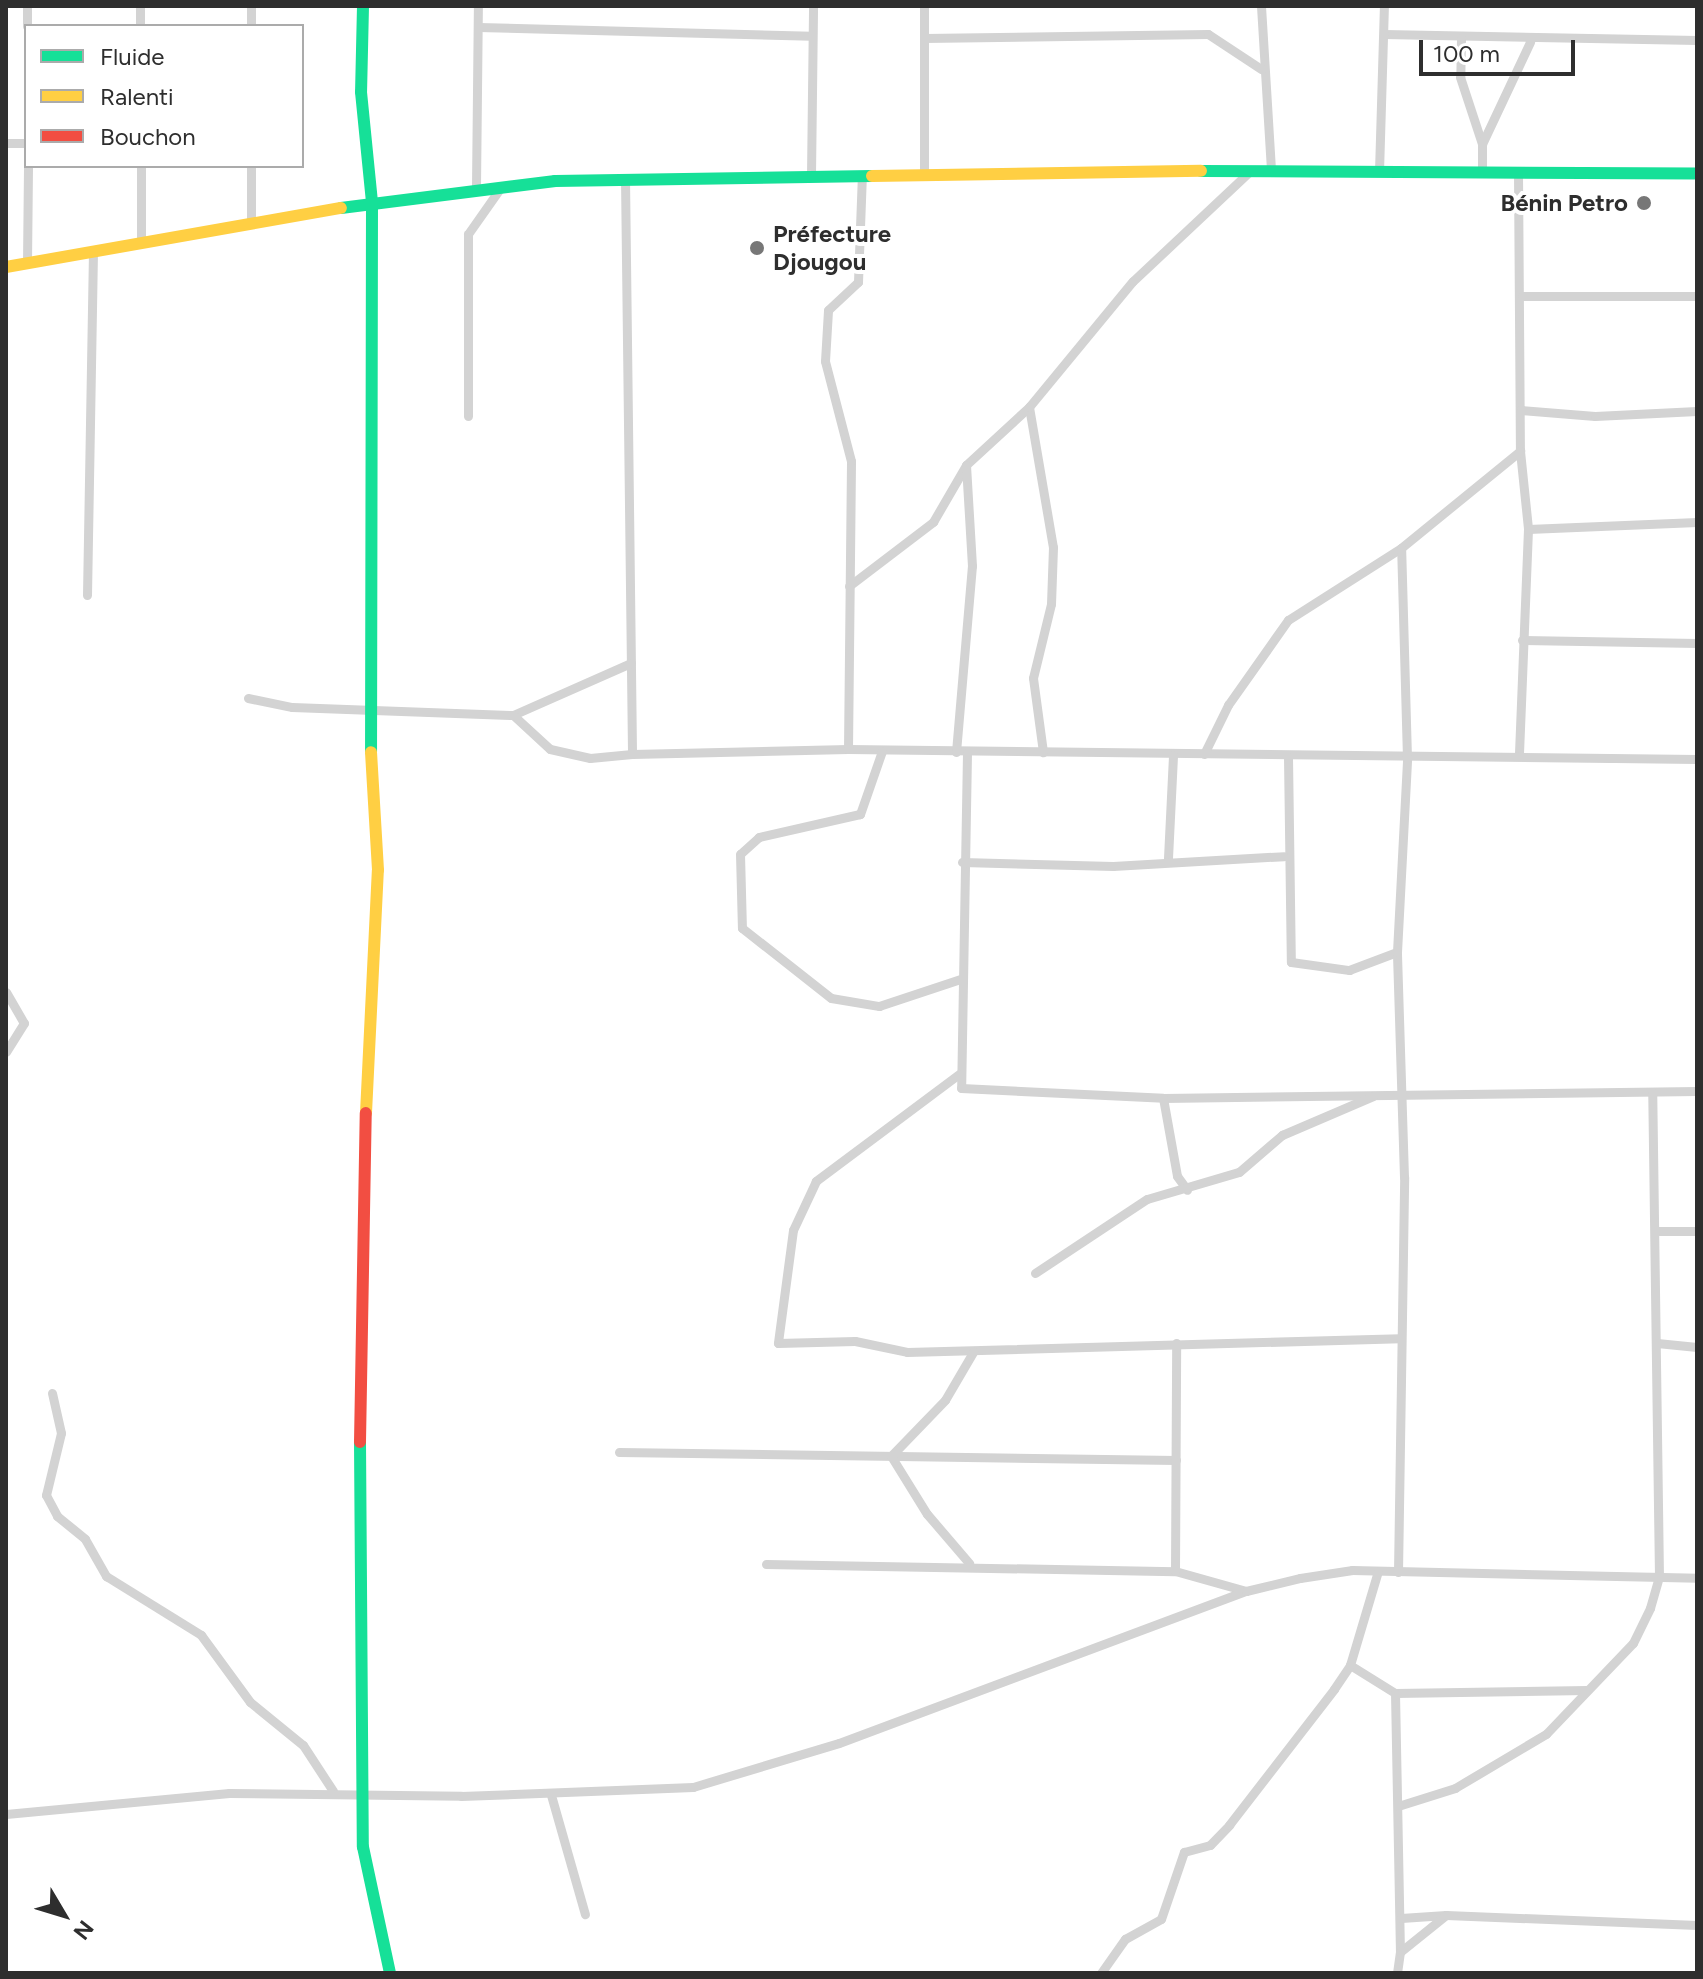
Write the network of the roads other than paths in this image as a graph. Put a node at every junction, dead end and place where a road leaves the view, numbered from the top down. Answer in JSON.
{"nodes":[{"id":1,"x":363,"y":6,"type":"edge"},
{"id":2,"x":478,"y":6,"type":"edge"},
{"id":3,"x":813,"y":6,"type":"edge"},
{"id":4,"x":924,"y":6,"type":"edge"},
{"id":5,"x":1261,"y":6,"type":"edge"},
{"id":6,"x":1384,"y":6,"type":"edge"},
{"id":7,"x":478,"y":27,"type":"junction"},
{"id":8,"x":1384,"y":34,"type":"junction"},
{"id":9,"x":811,"y":36,"type":"junction"},
{"id":10,"x":924,"y":38,"type":"junction"},
{"id":11,"x":1461,"y":38,"type":"junction"},
{"id":12,"x":1697,"y":40,"type":"edge"},
{"id":13,"x":1530,"y":42,"type":"junction"},
{"id":14,"x":1261,"y":69,"type":"junction"},
{"id":15,"x":1482,"y":144,"type":"junction"},
{"id":16,"x":28,"y":168,"type":"edge"},
{"id":17,"x":141,"y":168,"type":"edge"},
{"id":18,"x":251,"y":168,"type":"edge"},
{"id":19,"x":1271,"y":170,"type":"junction"},
{"id":20,"x":1250,"y":171,"type":"junction"},
{"id":21,"x":1482,"y":171,"type":"junction"},
{"id":22,"x":1379,"y":172,"type":"junction"},
{"id":23,"x":1518,"y":173,"type":"junction"},
{"id":24,"x":924,"y":174,"type":"junction"},
{"id":25,"x":1697,"y":174,"type":"edge"},
{"id":26,"x":811,"y":175,"type":"junction"},
{"id":27,"x":862,"y":175,"type":"junction"},
{"id":28,"x":625,"y":178,"type":"junction"},
{"id":29,"x":503,"y":184,"type":"junction"},
{"id":30,"x":476,"y":187,"type":"junction"},
{"id":31,"x":372,"y":202,"type":"junction"},
{"id":32,"x":251,"y":222,"type":"junction"},
{"id":33,"x":141,"y":243,"type":"junction"},
{"id":34,"x":93,"y":251,"type":"junction"},
{"id":35,"x":27,"y":263,"type":"junction"},
{"id":36,"x":6,"y":267,"type":"edge"},
{"id":37,"x":1522,"y":296,"type":"junction"},
{"id":38,"x":1697,"y":296,"type":"edge"},
{"id":39,"x":1029,"y":407,"type":"junction"},
{"id":40,"x":1521,"y":410,"type":"junction"},
{"id":41,"x":1697,"y":411,"type":"edge"},
{"id":42,"x":468,"y":416,"type":"dead end"},
{"id":43,"x":1520,"y":451,"type":"junction"},
{"id":44,"x":966,"y":465,"type":"junction"},
{"id":45,"x":1697,"y":522,"type":"edge"},
{"id":46,"x":1528,"y":529,"type":"junction"},
{"id":47,"x":1401,"y":548,"type":"junction"},
{"id":48,"x":849,"y":586,"type":"junction"},
{"id":49,"x":87,"y":595,"type":"dead end"},
{"id":50,"x":1522,"y":640,"type":"junction"},
{"id":51,"x":1697,"y":643,"type":"edge"},
{"id":52,"x":631,"y":663,"type":"junction"},
{"id":53,"x":248,"y":698,"type":"dead end"},
{"id":54,"x":368,"y":709,"type":"junction"},
{"id":55,"x":513,"y":715,"type":"junction"},
{"id":56,"x":848,"y":749,"type":"junction"},
{"id":57,"x":882,"y":751,"type":"junction"},
{"id":58,"x":961,"y":752,"type":"junction"},
{"id":59,"x":1043,"y":752,"type":"junction"},
{"id":60,"x":632,"y":754,"type":"junction"},
{"id":61,"x":1204,"y":754,"type":"junction"},
{"id":62,"x":1173,"y":755,"type":"junction"},
{"id":63,"x":1519,"y":755,"type":"junction"},
{"id":64,"x":1288,"y":757,"type":"junction"},
{"id":65,"x":1407,"y":758,"type":"junction"},
{"id":66,"x":1697,"y":759,"type":"edge"},
{"id":67,"x":1284,"y":856,"type":"junction"},
{"id":68,"x":1168,"y":858,"type":"junction"},
{"id":69,"x":962,"y":862,"type":"junction"},
{"id":70,"x":1397,"y":952,"type":"junction"},
{"id":71,"x":960,"y":979,"type":"junction"},
{"id":72,"x":6,"y":992,"type":"edge"},
{"id":73,"x":6,"y":1052,"type":"edge"},
{"id":74,"x":959,"y":1074,"type":"junction"},
{"id":75,"x":1697,"y":1091,"type":"edge"},
{"id":76,"x":1403,"y":1092,"type":"junction"},
{"id":77,"x":1652,"y":1093,"type":"junction"},
{"id":78,"x":1380,"y":1094,"type":"junction"},
{"id":79,"x":1163,"y":1098,"type":"junction"},
{"id":80,"x":1187,"y":1190,"type":"junction"},
{"id":81,"x":1658,"y":1231,"type":"junction"},
{"id":82,"x":1697,"y":1231,"type":"edge"},
{"id":83,"x":1035,"y":1273,"type":"dead end"},
{"id":84,"x":1400,"y":1338,"type":"junction"},
{"id":85,"x":1176,"y":1343,"type":"junction"},
{"id":86,"x":1657,"y":1343,"type":"junction"},
{"id":87,"x":1697,"y":1347,"type":"edge"},
{"id":88,"x":973,"y":1352,"type":"junction"},
{"id":89,"x":52,"y":1393,"type":"dead end"},
{"id":90,"x":619,"y":1452,"type":"dead end"},
{"id":91,"x":891,"y":1456,"type":"junction"},
{"id":92,"x":1176,"y":1460,"type":"junction"},
{"id":93,"x":969,"y":1563,"type":"junction"},
{"id":94,"x":766,"y":1564,"type":"dead end"},
{"id":95,"x":1175,"y":1571,"type":"junction"},
{"id":96,"x":1378,"y":1571,"type":"junction"},
{"id":97,"x":1398,"y":1572,"type":"junction"},
{"id":98,"x":1659,"y":1577,"type":"junction"},
{"id":99,"x":1697,"y":1578,"type":"edge"},
{"id":100,"x":1246,"y":1591,"type":"junction"},
{"id":101,"x":1350,"y":1665,"type":"junction"},
{"id":102,"x":1587,"y":1690,"type":"junction"},
{"id":103,"x":1395,"y":1693,"type":"junction"},
{"id":104,"x":333,"y":1791,"type":"junction"},
{"id":105,"x":363,"y":1795,"type":"junction"},
{"id":106,"x":551,"y":1795,"type":"junction"},
{"id":107,"x":1398,"y":1806,"type":"junction"},
{"id":108,"x":6,"y":1814,"type":"edge"},
{"id":109,"x":585,"y":1914,"type":"dead end"},
{"id":110,"x":1446,"y":1915,"type":"junction"},
{"id":111,"x":1401,"y":1918,"type":"junction"},
{"id":112,"x":1697,"y":1925,"type":"edge"},
{"id":113,"x":1400,"y":1952,"type":"junction"},
{"id":114,"x":390,"y":1973,"type":"edge"},
{"id":115,"x":1101,"y":1973,"type":"edge"},
{"id":116,"x":1397,"y":1973,"type":"edge"}],
"edges":[{"from":1,"to":31,"type":"street"},
{"from":2,"to":7,"type":"street"},
{"from":3,"to":9,"type":"street"},
{"from":4,"to":10,"type":"street"},
{"from":5,"to":14,"type":"street"},
{"from":6,"to":8,"type":"street"},
{"from":7,"to":9,"type":"street"},
{"from":7,"to":30,"type":"street"},
{"from":8,"to":11,"type":"street"},
{"from":8,"to":22,"type":"street"},
{"from":9,"to":26,"type":"street"},
{"from":10,"to":14,"type":"street"},
{"from":10,"to":24,"type":"street"},
{"from":11,"to":13,"type":"street"},
{"from":11,"to":15,"type":"street"},
{"from":12,"to":13,"type":"street"},
{"from":13,"to":15,"type":"street"},
{"from":14,"to":19,"type":"street"},
{"from":15,"to":21,"type":"street"},
{"from":16,"to":35,"type":"street"},
{"from":17,"to":33,"type":"street"},
{"from":18,"to":32,"type":"street"},
{"from":19,"to":20,"type":"street"},
{"from":19,"to":22,"type":"street"},
{"from":20,"to":24,"type":"street"},
{"from":20,"to":39,"type":"street"},
{"from":21,"to":22,"type":"street"},
{"from":21,"to":23,"type":"street"},
{"from":23,"to":25,"type":"street"},
{"from":23,"to":37,"type":"street"},
{"from":24,"to":27,"type":"street"},
{"from":26,"to":27,"type":"street"},
{"from":26,"to":28,"type":"street"},
{"from":27,"to":48,"type":"street"},
{"from":28,"to":29,"type":"street"},
{"from":28,"to":52,"type":"street"},
{"from":29,"to":30,"type":"street"},
{"from":29,"to":42,"type":"street"},
{"from":30,"to":31,"type":"street"},
{"from":31,"to":32,"type":"street"},
{"from":31,"to":54,"type":"street"},
{"from":32,"to":33,"type":"street"},
{"from":33,"to":34,"type":"street"},
{"from":34,"to":35,"type":"street"},
{"from":34,"to":49,"type":"street"},
{"from":35,"to":36,"type":"street"},
{"from":37,"to":38,"type":"street"},
{"from":37,"to":40,"type":"street"},
{"from":39,"to":44,"type":"street"},
{"from":39,"to":59,"type":"street"},
{"from":40,"to":41,"type":"street"},
{"from":40,"to":43,"type":"street"},
{"from":43,"to":46,"type":"street"},
{"from":43,"to":47,"type":"street"},
{"from":44,"to":48,"type":"street"},
{"from":44,"to":58,"type":"street"},
{"from":45,"to":46,"type":"street"},
{"from":46,"to":50,"type":"street"},
{"from":47,"to":61,"type":"street"},
{"from":47,"to":65,"type":"street"},
{"from":48,"to":56,"type":"street"},
{"from":50,"to":51,"type":"street"},
{"from":50,"to":63,"type":"street"},
{"from":52,"to":55,"type":"street"},
{"from":52,"to":60,"type":"street"},
{"from":53,"to":54,"type":"street"},
{"from":54,"to":55,"type":"street"},
{"from":54,"to":105,"type":"street"},
{"from":55,"to":60,"type":"street"},
{"from":56,"to":57,"type":"street"},
{"from":56,"to":60,"type":"street"},
{"from":57,"to":58,"type":"street"},
{"from":57,"to":71,"type":"street"},
{"from":58,"to":59,"type":"street"},
{"from":58,"to":69,"type":"street"},
{"from":59,"to":62,"type":"street"},
{"from":61,"to":62,"type":"street"},
{"from":61,"to":64,"type":"street"},
{"from":62,"to":68,"type":"street"},
{"from":63,"to":65,"type":"street"},
{"from":63,"to":66,"type":"street"},
{"from":64,"to":65,"type":"street"},
{"from":64,"to":67,"type":"street"},
{"from":65,"to":70,"type":"street"},
{"from":67,"to":68,"type":"street"},
{"from":67,"to":70,"type":"street"},
{"from":68,"to":69,"type":"street"},
{"from":69,"to":71,"type":"street"},
{"from":70,"to":76,"type":"street"},
{"from":71,"to":74,"type":"street"},
{"from":72,"to":73,"type":"street"},
{"from":74,"to":79,"type":"street"},
{"from":74,"to":88,"type":"street"},
{"from":75,"to":77,"type":"street"},
{"from":76,"to":77,"type":"street"},
{"from":76,"to":78,"type":"street"},
{"from":76,"to":84,"type":"street"},
{"from":77,"to":81,"type":"street"},
{"from":78,"to":79,"type":"street"},
{"from":78,"to":80,"type":"street"},
{"from":79,"to":80,"type":"street"},
{"from":80,"to":83,"type":"street"},
{"from":81,"to":82,"type":"street"},
{"from":81,"to":86,"type":"street"},
{"from":84,"to":85,"type":"street"},
{"from":84,"to":97,"type":"street"},
{"from":85,"to":88,"type":"street"},
{"from":85,"to":92,"type":"street"},
{"from":86,"to":87,"type":"street"},
{"from":86,"to":98,"type":"street"},
{"from":88,"to":91,"type":"street"},
{"from":89,"to":104,"type":"street"},
{"from":90,"to":91,"type":"street"},
{"from":91,"to":92,"type":"street"},
{"from":91,"to":93,"type":"street"},
{"from":92,"to":95,"type":"street"},
{"from":93,"to":94,"type":"street"},
{"from":93,"to":95,"type":"street"},
{"from":95,"to":100,"type":"street"},
{"from":96,"to":97,"type":"street"},
{"from":96,"to":100,"type":"street"},
{"from":96,"to":101,"type":"street"},
{"from":97,"to":98,"type":"street"},
{"from":98,"to":99,"type":"street"},
{"from":98,"to":102,"type":"street"},
{"from":100,"to":106,"type":"street"},
{"from":101,"to":103,"type":"street"},
{"from":101,"to":115,"type":"street"},
{"from":102,"to":103,"type":"street"},
{"from":102,"to":107,"type":"street"},
{"from":103,"to":107,"type":"street"},
{"from":104,"to":105,"type":"street"},
{"from":104,"to":108,"type":"street"},
{"from":105,"to":106,"type":"street"},
{"from":105,"to":114,"type":"street"},
{"from":106,"to":109,"type":"street"},
{"from":107,"to":111,"type":"street"},
{"from":110,"to":111,"type":"street"},
{"from":110,"to":112,"type":"street"},
{"from":110,"to":113,"type":"street"},
{"from":111,"to":113,"type":"street"},
{"from":113,"to":116,"type":"street"}]}
